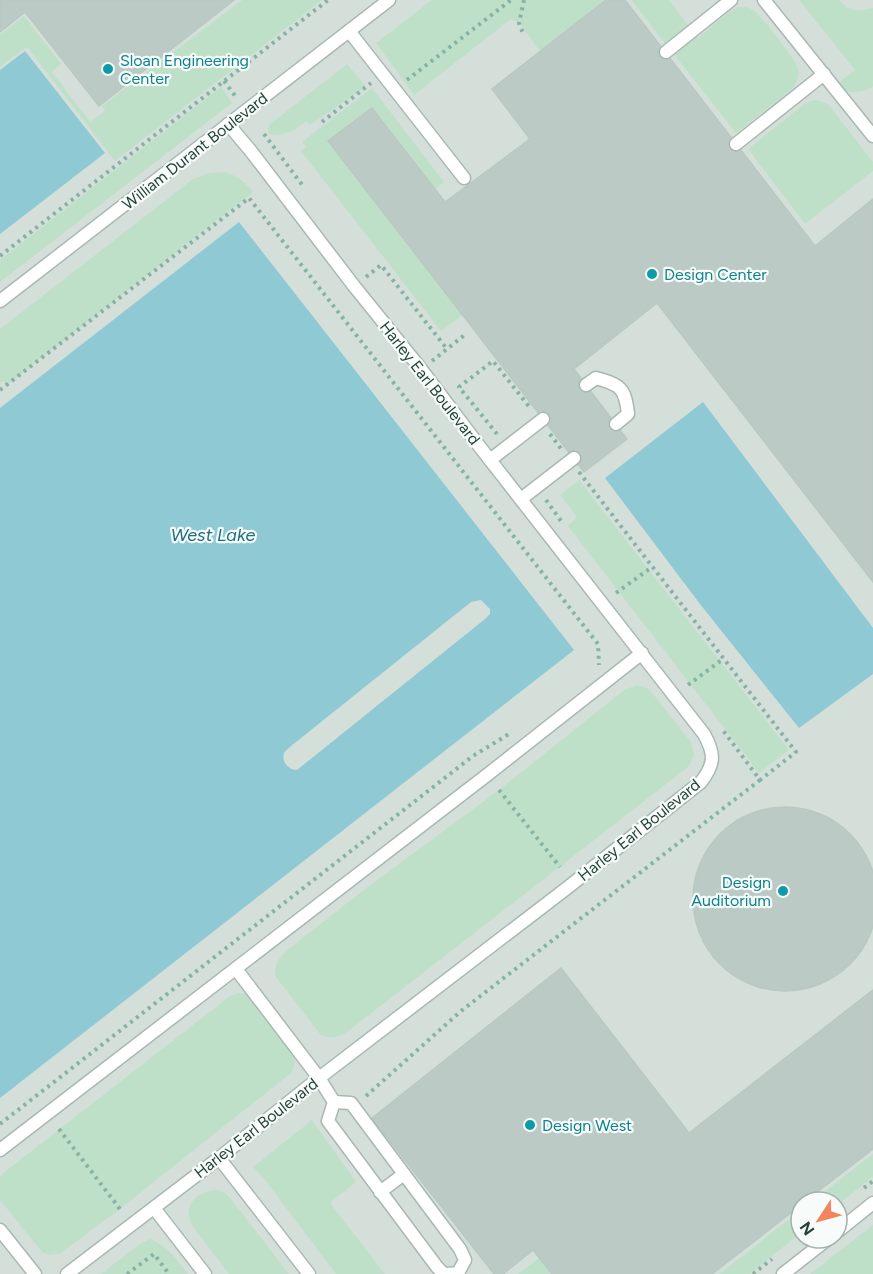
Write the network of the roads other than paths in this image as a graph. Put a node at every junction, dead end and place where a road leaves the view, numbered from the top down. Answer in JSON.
{"nodes":[{"id":1,"x":389,"y":0,"type":"edge"},
{"id":2,"x":731,"y":0,"type":"edge"},
{"id":3,"x":764,"y":0,"type":"edge"},
{"id":4,"x":349,"y":31,"type":"junction"},
{"id":5,"x":666,"y":52,"type":"dead end"},
{"id":6,"x":824,"y":75,"type":"junction"},
{"id":7,"x":228,"y":124,"type":"junction"},
{"id":8,"x":873,"y":136,"type":"edge"},
{"id":9,"x":736,"y":144,"type":"dead end"},
{"id":10,"x":464,"y":178,"type":"dead end"},
{"id":11,"x":0,"y":301,"type":"edge"},
{"id":12,"x":586,"y":385,"type":"dead end"},
{"id":13,"x":542,"y":420,"type":"road end"},
{"id":14,"x":616,"y":424,"type":"dead end"},
{"id":15,"x":490,"y":459,"type":"junction"},
{"id":16,"x":572,"y":459,"type":"road end"},
{"id":17,"x":521,"y":499,"type":"junction"},
{"id":18,"x":642,"y":653,"type":"junction"},
{"id":19,"x":236,"y":969,"type":"junction"},
{"id":20,"x":319,"y":1078,"type":"junction"},
{"id":21,"x":334,"y":1102,"type":"junction"},
{"id":22,"x":0,"y":1150,"type":"edge"},
{"id":23,"x":219,"y":1158,"type":"junction"},
{"id":24,"x":404,"y":1174,"type":"junction"},
{"id":25,"x":380,"y":1192,"type":"junction"},
{"id":26,"x":873,"y":1203,"type":"edge"},
{"id":27,"x":154,"y":1208,"type":"junction"},
{"id":28,"x":849,"y":1222,"type":"edge"},
{"id":29,"x":0,"y":1230,"type":"edge"},
{"id":30,"x":814,"y":1250,"type":"edge"},
{"id":31,"x":35,"y":1274,"type":"edge"},
{"id":32,"x":67,"y":1274,"type":"edge"},
{"id":33,"x":205,"y":1274,"type":"edge"},
{"id":34,"x":309,"y":1274,"type":"edge"},
{"id":35,"x":446,"y":1274,"type":"edge"},
{"id":36,"x":783,"y":1274,"type":"edge"}],
"edges":[{"from":1,"to":4,"type":"lane","name":"William Durant Boulevard"},
{"from":2,"to":5,"type":"lane"},
{"from":3,"to":6,"type":"lane"},
{"from":4,"to":7,"type":"lane","name":"William Durant Boulevard"},
{"from":4,"to":10,"type":"lane"},
{"from":6,"to":8,"type":"lane"},
{"from":6,"to":9,"type":"lane"},
{"from":7,"to":11,"type":"lane","name":"William Durant Boulevard"},
{"from":7,"to":15,"type":"lane","name":"Harley Earl Boulevard"},
{"from":12,"to":14,"type":"lane"},
{"from":13,"to":15,"type":"lane"},
{"from":15,"to":17,"type":"lane","name":"Harley Earl Boulevard"},
{"from":16,"to":17,"type":"lane"},
{"from":17,"to":18,"type":"lane","name":"Harley Earl Boulevard"},
{"from":18,"to":19,"type":"lane"},
{"from":18,"to":20,"type":"lane","name":"Harley Earl Boulevard"},
{"from":19,"to":20,"type":"lane"},
{"from":19,"to":22,"type":"lane"},
{"from":20,"to":21,"type":"lane"},
{"from":20,"to":23,"type":"lane","name":"Harley Earl Boulevard"},
{"from":21,"to":24,"type":"lane"},
{"from":21,"to":25,"type":"lane"},
{"from":23,"to":27,"type":"lane","name":"Harley Earl Boulevard"},
{"from":23,"to":34,"type":"lane"},
{"from":24,"to":25,"type":"lane"},
{"from":24,"to":35,"type":"lane"},
{"from":25,"to":35,"type":"lane"},
{"from":26,"to":28,"type":"lane"},
{"from":27,"to":32,"type":"lane","name":"Harley Earl Boulevard"},
{"from":27,"to":33,"type":"lane"},
{"from":29,"to":31,"type":"lane"},
{"from":30,"to":36,"type":"lane"}]}
